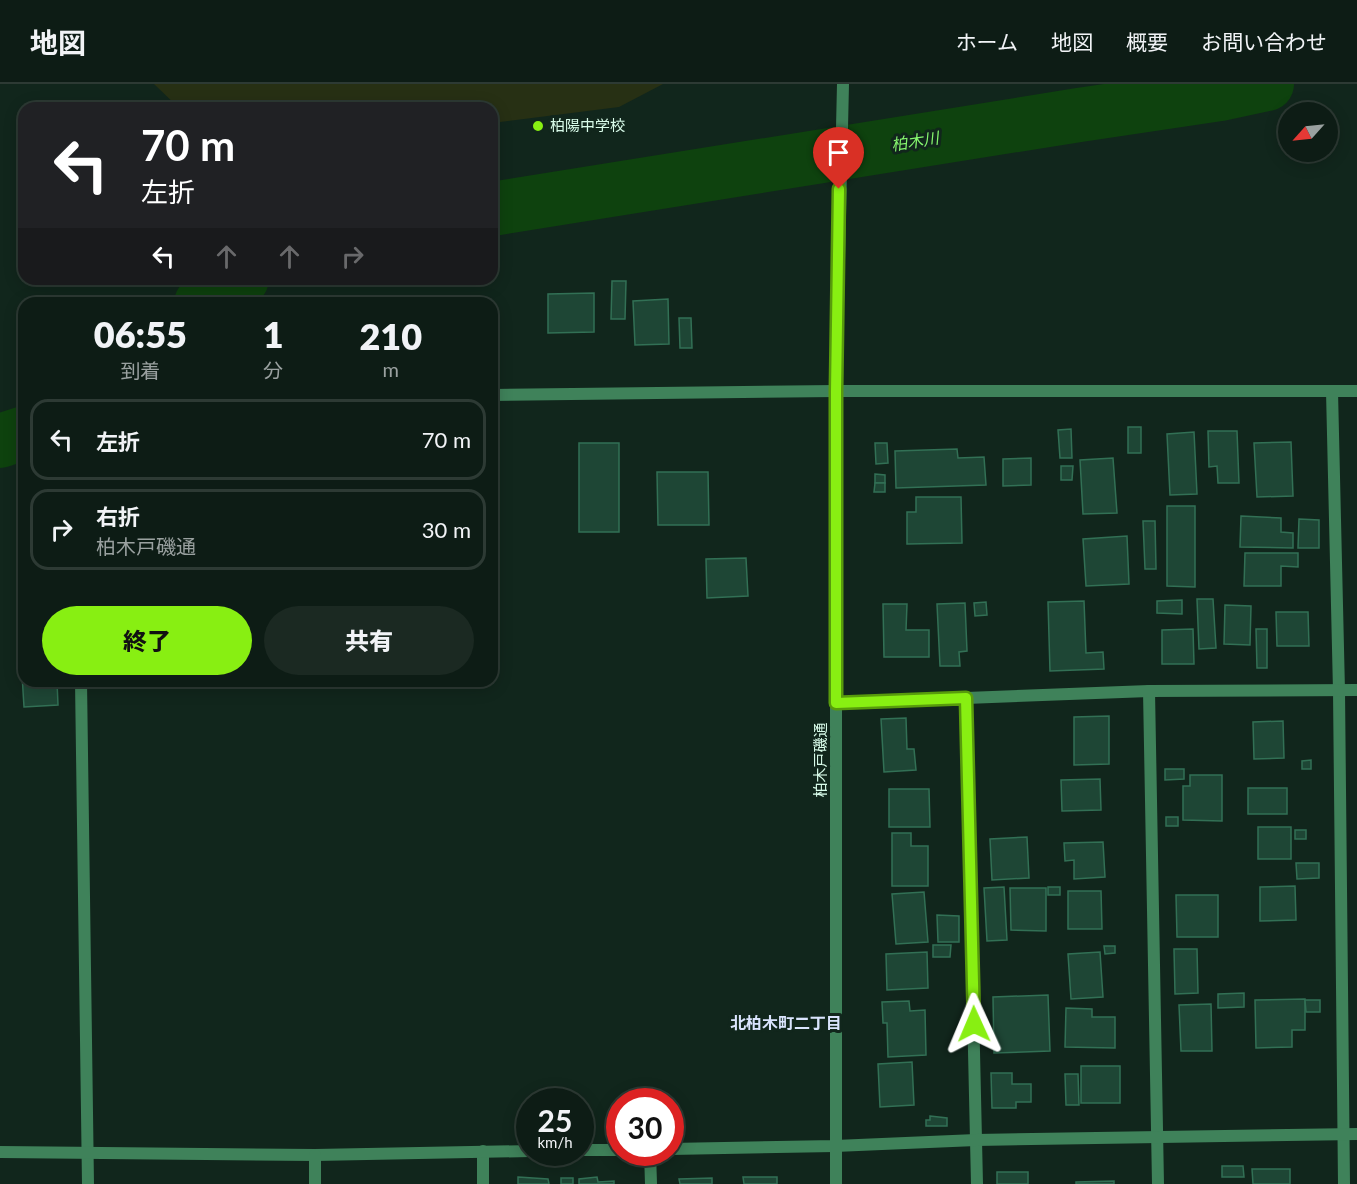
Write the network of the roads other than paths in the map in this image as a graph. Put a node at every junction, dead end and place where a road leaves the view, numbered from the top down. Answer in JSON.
{"nodes":[{"id":1,"x":843,"y":89,"type":"edge"},
{"id":2,"x":1357,"y":390,"type":"edge"},
{"id":3,"x":836,"y":391,"type":"junction"},
{"id":4,"x":1332,"y":391,"type":"junction"},
{"id":5,"x":498,"y":395,"type":"edge"},
{"id":6,"x":81,"y":687,"type":"edge"},
{"id":7,"x":1357,"y":690,"type":"edge"},
{"id":8,"x":1149,"y":691,"type":"junction"},
{"id":9,"x":1339,"y":691,"type":"junction"},
{"id":10,"x":966,"y":698,"type":"junction"},
{"id":11,"x":836,"y":703,"type":"junction"},
{"id":12,"x":1343,"y":1134,"type":"junction"},
{"id":13,"x":1357,"y":1134,"type":"edge"},
{"id":14,"x":1158,"y":1138,"type":"junction"},
{"id":15,"x":976,"y":1140,"type":"junction"},
{"id":16,"x":836,"y":1146,"type":"junction"},
{"id":17,"x":684,"y":1149,"type":"edge"},
{"id":18,"x":87,"y":1151,"type":"junction"},
{"id":19,"x":483,"y":1151,"type":"junction"},
{"id":20,"x":516,"y":1151,"type":"edge"},
{"id":21,"x":0,"y":1152,"type":"edge"},
{"id":22,"x":315,"y":1155,"type":"junction"},
{"id":23,"x":650,"y":1166,"type":"edge"},
{"id":24,"x":88,"y":1184,"type":"edge"},
{"id":25,"x":315,"y":1184,"type":"edge"},
{"id":26,"x":483,"y":1184,"type":"edge"},
{"id":27,"x":651,"y":1184,"type":"edge"},
{"id":28,"x":836,"y":1184,"type":"edge"},
{"id":29,"x":977,"y":1184,"type":"edge"},
{"id":30,"x":1158,"y":1184,"type":"edge"},
{"id":31,"x":1344,"y":1184,"type":"edge"}],
"edges":[{"from":1,"to":3,"type":"street","name":"柏木戸磯通"},
{"from":2,"to":4,"type":"street"},
{"from":3,"to":4,"type":"street"},
{"from":3,"to":5,"type":"street"},
{"from":3,"to":11,"type":"street","name":"柏木戸磯通"},
{"from":4,"to":9,"type":"street"},
{"from":6,"to":18,"type":"street"},
{"from":7,"to":9,"type":"street"},
{"from":8,"to":9,"type":"street"},
{"from":8,"to":10,"type":"street"},
{"from":8,"to":14,"type":"street"},
{"from":9,"to":12,"type":"street"},
{"from":10,"to":11,"type":"street"},
{"from":10,"to":15,"type":"street"},
{"from":11,"to":16,"type":"street","name":"柏木戸磯通"},
{"from":12,"to":13,"type":"street"},
{"from":12,"to":14,"type":"street"},
{"from":12,"to":31,"type":"street"},
{"from":14,"to":15,"type":"street"},
{"from":14,"to":30,"type":"street"},
{"from":15,"to":16,"type":"street"},
{"from":15,"to":29,"type":"street"},
{"from":16,"to":17,"type":"street"},
{"from":16,"to":28,"type":"street","name":"柏木戸磯通"},
{"from":18,"to":21,"type":"street"},
{"from":18,"to":22,"type":"street"},
{"from":18,"to":24,"type":"street"},
{"from":19,"to":20,"type":"street"},
{"from":19,"to":22,"type":"street"},
{"from":19,"to":26,"type":"street"},
{"from":22,"to":25,"type":"street"},
{"from":23,"to":27,"type":"street"}]}
